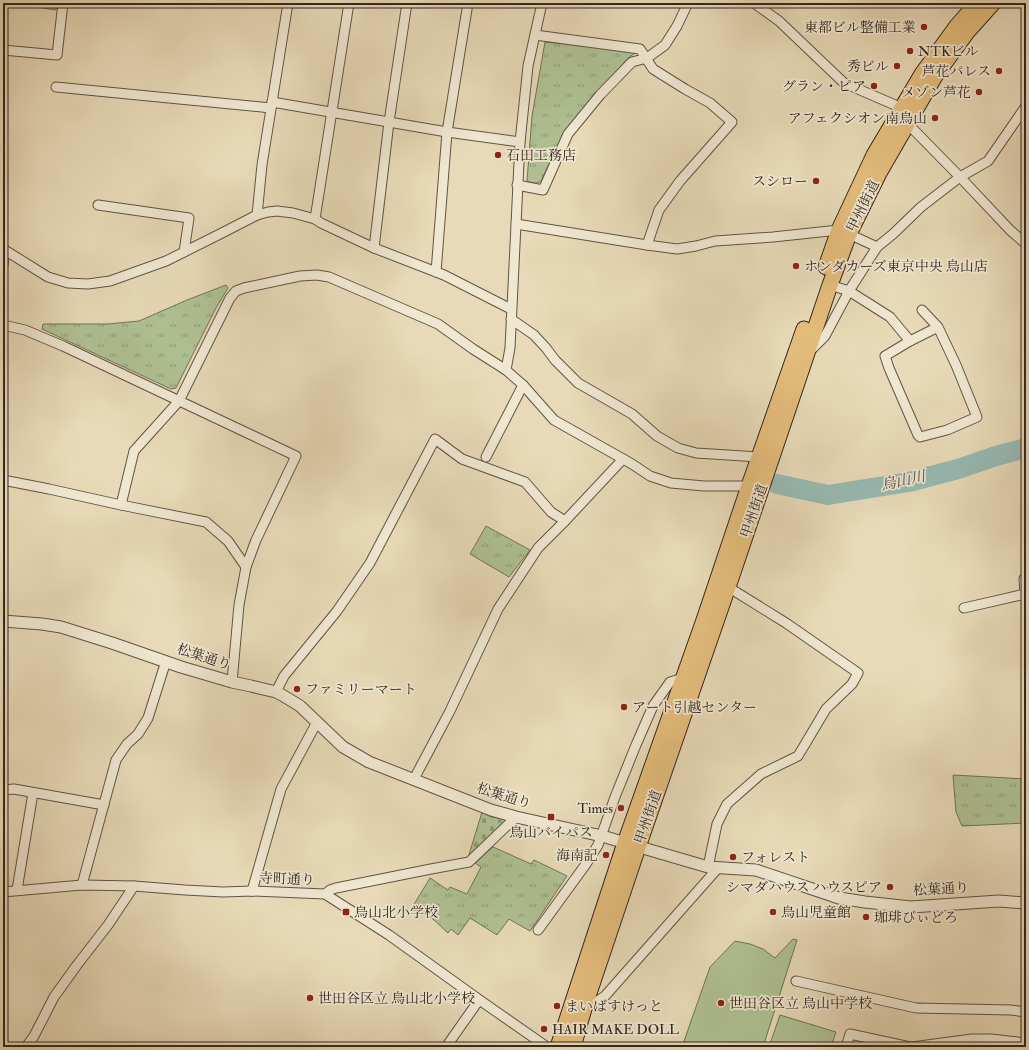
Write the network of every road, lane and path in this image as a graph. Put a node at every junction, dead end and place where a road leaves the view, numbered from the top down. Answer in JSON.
{"nodes":[{"id":1,"x":63,"y":3,"type":"edge"},
{"id":2,"x":288,"y":3,"type":"edge"},
{"id":3,"x":349,"y":3,"type":"edge"},
{"id":4,"x":407,"y":3,"type":"edge"},
{"id":5,"x":468,"y":3,"type":"edge"},
{"id":6,"x":542,"y":3,"type":"edge"},
{"id":7,"x":688,"y":3,"type":"edge"},
{"id":8,"x":754,"y":3,"type":"edge"},
{"id":9,"x":977,"y":3,"type":"edge"},
{"id":10,"x":993,"y":3,"type":"edge"},
{"id":11,"x":535,"y":35,"type":"junction"},
{"id":12,"x":3,"y":50,"type":"edge"},
{"id":13,"x":646,"y":58,"type":"junction"},
{"id":14,"x":56,"y":87,"type":"dead end"},
{"id":15,"x":271,"y":105,"type":"junction"},
{"id":16,"x":1026,"y":106,"type":"edge"},
{"id":17,"x":902,"y":108,"type":"junction"},
{"id":18,"x":331,"y":113,"type":"junction"},
{"id":19,"x":389,"y":122,"type":"junction"},
{"id":20,"x":907,"y":123,"type":"junction"},
{"id":21,"x":447,"y":132,"type":"junction"},
{"id":22,"x":520,"y":142,"type":"junction"},
{"id":23,"x":960,"y":177,"type":"junction"},
{"id":24,"x":517,"y":185,"type":"junction"},
{"id":25,"x":98,"y":205,"type":"dead end"},
{"id":26,"x":257,"y":215,"type":"junction"},
{"id":27,"x":315,"y":219,"type":"junction"},
{"id":28,"x":516,"y":224,"type":"junction"},
{"id":29,"x":844,"y":232,"type":"junction"},
{"id":30,"x":1026,"y":244,"type":"edge"},
{"id":31,"x":648,"y":245,"type":"junction"},
{"id":32,"x":877,"y":247,"type":"junction"},
{"id":33,"x":374,"y":248,"type":"junction"},
{"id":34,"x":4,"y":250,"type":"edge"},
{"id":35,"x":184,"y":252,"type":"junction"},
{"id":36,"x":3,"y":265,"type":"edge"},
{"id":37,"x":436,"y":272,"type":"junction"},
{"id":38,"x":830,"y":285,"type":"junction"},
{"id":39,"x":849,"y":291,"type":"junction"},
{"id":40,"x":511,"y":309,"type":"junction"},
{"id":41,"x":922,"y":310,"type":"dead end"},
{"id":42,"x":511,"y":319,"type":"junction"},
{"id":43,"x":3,"y":325,"type":"edge"},
{"id":44,"x":938,"y":327,"type":"junction"},
{"id":45,"x":910,"y":341,"type":"junction"},
{"id":46,"x":806,"y":354,"type":"junction"},
{"id":47,"x":506,"y":370,"type":"junction"},
{"id":48,"x":523,"y":386,"type":"junction"},
{"id":49,"x":179,"y":401,"type":"junction"},
{"id":50,"x":486,"y":457,"type":"dead end"},
{"id":51,"x":759,"y":457,"type":"junction"},
{"id":52,"x":623,"y":459,"type":"junction"},
{"id":53,"x":3,"y":480,"type":"edge"},
{"id":54,"x":749,"y":486,"type":"junction"},
{"id":55,"x":121,"y":505,"type":"junction"},
{"id":56,"x":565,"y":521,"type":"junction"},
{"id":57,"x":246,"y":567,"type":"junction"},
{"id":58,"x":1026,"y":578,"type":"edge"},
{"id":59,"x":728,"y":587,"type":"junction"},
{"id":60,"x":964,"y":608,"type":"dead end"},
{"id":61,"x":3,"y":621,"type":"edge"},
{"id":62,"x":166,"y":661,"type":"junction"},
{"id":63,"x":683,"y":678,"type":"junction"},
{"id":64,"x":232,"y":682,"type":"junction"},
{"id":65,"x":276,"y":692,"type":"junction"},
{"id":66,"x":317,"y":722,"type":"junction"},
{"id":67,"x":414,"y":779,"type":"junction"},
{"id":68,"x":3,"y":790,"type":"edge"},
{"id":69,"x":33,"y":793,"type":"junction"},
{"id":70,"x":104,"y":804,"type":"junction"},
{"id":71,"x":516,"y":817,"type":"junction"},
{"id":72,"x":602,"y":836,"type":"junction"},
{"id":73,"x":631,"y":845,"type":"junction"},
{"id":74,"x":713,"y":867,"type":"junction"},
{"id":75,"x":82,"y":886,"type":"junction"},
{"id":76,"x":134,"y":886,"type":"junction"},
{"id":77,"x":17,"y":890,"type":"junction"},
{"id":78,"x":252,"y":891,"type":"junction"},
{"id":79,"x":3,"y":892,"type":"edge"},
{"id":80,"x":325,"y":894,"type":"junction"},
{"id":81,"x":1026,"y":903,"type":"edge"},
{"id":82,"x":538,"y":930,"type":"dead end"},
{"id":83,"x":796,"y":981,"type":"dead end"},
{"id":84,"x":479,"y":1000,"type":"junction"},
{"id":85,"x":586,"y":1002,"type":"junction"},
{"id":86,"x":1026,"y":1012,"type":"edge"},
{"id":87,"x":972,"y":1043,"type":"edge"},
{"id":88,"x":1026,"y":1043,"type":"edge"},
{"id":89,"x":26,"y":1047,"type":"edge"},
{"id":90,"x":446,"y":1047,"type":"edge"},
{"id":91,"x":547,"y":1047,"type":"edge"},
{"id":92,"x":558,"y":1047,"type":"edge"},
{"id":93,"x":573,"y":1047,"type":"edge"},
{"id":94,"x":846,"y":1047,"type":"edge"},
{"id":95,"x":911,"y":1047,"type":"edge"}],
"edges":[{"from":1,"to":12,"type":"street"},
{"from":2,"to":15,"type":"street"},
{"from":3,"to":18,"type":"street"},
{"from":4,"to":19,"type":"street"},
{"from":5,"to":21,"type":"street"},
{"from":6,"to":11,"type":"street"},
{"from":7,"to":13,"type":"street"},
{"from":8,"to":17,"type":"street"},
{"from":9,"to":17,"type":"highway","name":"甲州街道"},
{"from":10,"to":20,"type":"highway","name":"甲州街道"},
{"from":11,"to":13,"type":"street"},
{"from":11,"to":22,"type":"street"},
{"from":13,"to":24,"type":"street"},
{"from":13,"to":31,"type":"street"},
{"from":14,"to":15,"type":"street"},
{"from":15,"to":18,"type":"street"},
{"from":15,"to":26,"type":"street"},
{"from":16,"to":23,"type":"street"},
{"from":17,"to":29,"type":"highway","name":"甲州街道"},
{"from":18,"to":19,"type":"street"},
{"from":18,"to":27,"type":"street"},
{"from":19,"to":21,"type":"street"},
{"from":19,"to":33,"type":"street"},
{"from":20,"to":23,"type":"street"},
{"from":20,"to":29,"type":"highway","name":"甲州街道"},
{"from":21,"to":22,"type":"street"},
{"from":21,"to":37,"type":"street"},
{"from":22,"to":24,"type":"street"},
{"from":23,"to":30,"type":"street"},
{"from":23,"to":32,"type":"street"},
{"from":24,"to":28,"type":"street"},
{"from":25,"to":35,"type":"street"},
{"from":26,"to":27,"type":"street"},
{"from":26,"to":35,"type":"street"},
{"from":27,"to":33,"type":"street"},
{"from":28,"to":31,"type":"street"},
{"from":28,"to":40,"type":"street"},
{"from":29,"to":31,"type":"street"},
{"from":29,"to":32,"type":"street"},
{"from":29,"to":38,"type":"highway","name":"甲州街道"},
{"from":29,"to":51,"type":"highway","name":"甲州街道"},
{"from":32,"to":39,"type":"street"},
{"from":33,"to":37,"type":"street"},
{"from":34,"to":35,"type":"street"},
{"from":34,"to":36,"type":"street"},
{"from":37,"to":40,"type":"street"},
{"from":38,"to":39,"type":"street"},
{"from":38,"to":46,"type":"highway","name":"甲州街道"},
{"from":39,"to":45,"type":"street"},
{"from":39,"to":46,"type":"street"},
{"from":40,"to":42,"type":"street"},
{"from":41,"to":44,"type":"street"},
{"from":42,"to":47,"type":"street"},
{"from":42,"to":51,"type":"street"},
{"from":43,"to":49,"type":"street"},
{"from":44,"to":45,"type":"street"},
{"from":44,"to":45,"type":"street"},
{"from":46,"to":59,"type":"highway","name":"甲州街道"},
{"from":47,"to":48,"type":"street"},
{"from":47,"to":49,"type":"street"},
{"from":48,"to":50,"type":"street"},
{"from":48,"to":52,"type":"street"},
{"from":49,"to":55,"type":"street"},
{"from":49,"to":57,"type":"street"},
{"from":51,"to":54,"type":"highway","name":"甲州街道"},
{"from":52,"to":54,"type":"street"},
{"from":52,"to":56,"type":"street"},
{"from":53,"to":55,"type":"street"},
{"from":54,"to":63,"type":"highway","name":"甲州街道"},
{"from":55,"to":57,"type":"street"},
{"from":56,"to":65,"type":"street"},
{"from":56,"to":67,"type":"street"},
{"from":57,"to":64,"type":"street"},
{"from":58,"to":60,"type":"street"},
{"from":59,"to":73,"type":"highway","name":"甲州街道"},
{"from":59,"to":74,"type":"street"},
{"from":61,"to":62,"type":"street","name":"松葉通り"},
{"from":62,"to":64,"type":"street","name":"松葉通り"},
{"from":62,"to":70,"type":"street"},
{"from":63,"to":72,"type":"street"},
{"from":63,"to":73,"type":"highway","name":"甲州街道"},
{"from":64,"to":65,"type":"street","name":"松葉通り"},
{"from":65,"to":66,"type":"street","name":"松葉通り"},
{"from":66,"to":67,"type":"street","name":"松葉通り"},
{"from":66,"to":78,"type":"street"},
{"from":67,"to":71,"type":"street","name":"松葉通り"},
{"from":68,"to":69,"type":"street"},
{"from":69,"to":70,"type":"street"},
{"from":69,"to":77,"type":"street"},
{"from":70,"to":75,"type":"street"},
{"from":71,"to":72,"type":"street","name":"松葉通り"},
{"from":71,"to":80,"type":"street"},
{"from":72,"to":73,"type":"street","name":"松葉通り"},
{"from":72,"to":82,"type":"street"},
{"from":73,"to":74,"type":"street","name":"松葉通り"},
{"from":73,"to":85,"type":"highway","name":"甲州街道"},
{"from":73,"to":92,"type":"highway","name":"甲州街道"},
{"from":74,"to":81,"type":"street","name":"松葉通り"},
{"from":74,"to":85,"type":"street"},
{"from":75,"to":76,"type":"street","name":"寺町通り"},
{"from":75,"to":77,"type":"street","name":"寺町通り"},
{"from":76,"to":78,"type":"street","name":"寺町通り"},
{"from":76,"to":89,"type":"street"},
{"from":77,"to":79,"type":"street","name":"寺町通り"},
{"from":78,"to":80,"type":"street","name":"寺町通り"},
{"from":80,"to":84,"type":"street","name":"寺町通り"},
{"from":83,"to":86,"type":"street"},
{"from":84,"to":90,"type":"street"},
{"from":84,"to":91,"type":"street","name":"寺町通り"},
{"from":85,"to":93,"type":"highway","name":"甲州街道"},
{"from":87,"to":88,"type":"street"},
{"from":87,"to":95,"type":"street"},
{"from":94,"to":95,"type":"street"}]}
